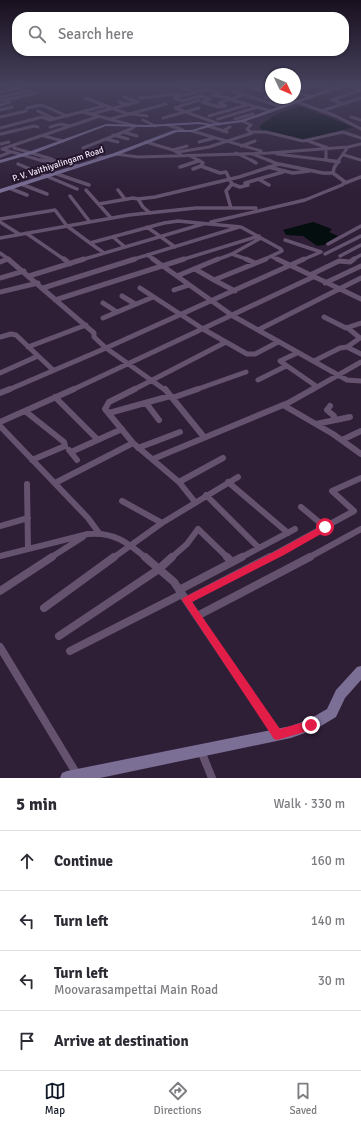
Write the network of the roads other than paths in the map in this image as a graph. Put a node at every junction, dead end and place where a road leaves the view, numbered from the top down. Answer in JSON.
{"nodes":[{"id":1,"x":26,"y":121,"type":"edge"},
{"id":2,"x":85,"y":121,"type":"edge"},
{"id":3,"x":119,"y":121,"type":"edge"},
{"id":4,"x":146,"y":121,"type":"edge"},
{"id":5,"x":210,"y":121,"type":"edge"},
{"id":6,"x":220,"y":121,"type":"edge"},
{"id":7,"x":224,"y":121,"type":"edge"},
{"id":8,"x":238,"y":121,"type":"edge"},
{"id":9,"x":242,"y":121,"type":"edge"},
{"id":10,"x":345,"y":121,"type":"edge"},
{"id":11,"x":215,"y":123,"type":"junction"},
{"id":12,"x":168,"y":125,"type":"junction"},
{"id":13,"x":71,"y":126,"type":"junction"},
{"id":14,"x":135,"y":126,"type":"junction"},
{"id":15,"x":155,"y":126,"type":"junction"},
{"id":16,"x":50,"y":127,"type":"dead end"},
{"id":17,"x":230,"y":127,"type":"dead end"},
{"id":18,"x":0,"y":128,"type":"edge"},
{"id":19,"x":183,"y":130,"type":"junction"},
{"id":20,"x":348,"y":130,"type":"dead end"},
{"id":21,"x":361,"y":130,"type":"edge"},
{"id":22,"x":192,"y":131,"type":"junction"},
{"id":23,"x":222,"y":131,"type":"junction"},
{"id":24,"x":122,"y":132,"type":"junction"},
{"id":25,"x":227,"y":132,"type":"dead end"},
{"id":26,"x":252,"y":132,"type":"junction"},
{"id":27,"x":343,"y":132,"type":"junction"},
{"id":28,"x":0,"y":134,"type":"edge"},
{"id":29,"x":44,"y":135,"type":"junction"},
{"id":30,"x":113,"y":135,"type":"junction"},
{"id":31,"x":352,"y":135,"type":"junction"},
{"id":32,"x":137,"y":136,"type":"dead end"},
{"id":33,"x":214,"y":138,"type":"junction"},
{"id":34,"x":361,"y":138,"type":"edge"},
{"id":35,"x":105,"y":139,"type":"junction"},
{"id":36,"x":128,"y":139,"type":"dead end"},
{"id":37,"x":63,"y":141,"type":"junction"},
{"id":38,"x":226,"y":141,"type":"junction"},
{"id":39,"x":255,"y":141,"type":"dead end"},
{"id":40,"x":308,"y":141,"type":"junction"},
{"id":41,"x":9,"y":142,"type":"dead end"},
{"id":42,"x":118,"y":142,"type":"dead end"},
{"id":43,"x":146,"y":142,"type":"junction"},
{"id":44,"x":199,"y":142,"type":"dead end"},
{"id":45,"x":0,"y":144,"type":"edge"},
{"id":46,"x":361,"y":144,"type":"edge"},
{"id":47,"x":187,"y":146,"type":"dead end"},
{"id":48,"x":241,"y":146,"type":"junction"},
{"id":49,"x":348,"y":147,"type":"junction"},
{"id":50,"x":14,"y":148,"type":"dead end"},
{"id":51,"x":83,"y":148,"type":"dead end"},
{"id":52,"x":327,"y":148,"type":"junction"},
{"id":53,"x":1,"y":149,"type":"edge"},
{"id":54,"x":172,"y":150,"type":"junction"},
{"id":55,"x":12,"y":152,"type":"junction"},
{"id":56,"x":177,"y":152,"type":"junction"},
{"id":57,"x":32,"y":153,"type":"junction"},
{"id":58,"x":236,"y":153,"type":"junction"},
{"id":59,"x":248,"y":153,"type":"junction"},
{"id":60,"x":269,"y":153,"type":"junction"},
{"id":61,"x":116,"y":154,"type":"junction"},
{"id":62,"x":23,"y":155,"type":"junction"},
{"id":63,"x":181,"y":155,"type":"junction"},
{"id":64,"x":188,"y":155,"type":"junction"},
{"id":65,"x":344,"y":155,"type":"junction"},
{"id":66,"x":0,"y":156,"type":"edge"},
{"id":67,"x":104,"y":158,"type":"junction"},
{"id":68,"x":326,"y":158,"type":"dead end"},
{"id":69,"x":52,"y":159,"type":"dead end"},
{"id":70,"x":361,"y":160,"type":"edge"},
{"id":71,"x":198,"y":161,"type":"junction"},
{"id":72,"x":0,"y":162,"type":"edge"},
{"id":73,"x":60,"y":162,"type":"junction"},
{"id":74,"x":339,"y":162,"type":"junction"},
{"id":75,"x":256,"y":163,"type":"dead end"},
{"id":76,"x":18,"y":164,"type":"dead end"},
{"id":77,"x":279,"y":164,"type":"junction"},
{"id":78,"x":77,"y":166,"type":"junction"},
{"id":79,"x":201,"y":166,"type":"junction"},
{"id":80,"x":180,"y":167,"type":"dead end"},
{"id":81,"x":268,"y":167,"type":"junction"},
{"id":82,"x":193,"y":168,"type":"dead end"},
{"id":83,"x":311,"y":170,"type":"junction"},
{"id":84,"x":283,"y":172,"type":"junction"},
{"id":85,"x":333,"y":173,"type":"junction"},
{"id":86,"x":57,"y":174,"type":"junction"},
{"id":87,"x":46,"y":177,"type":"junction"},
{"id":88,"x":361,"y":177,"type":"edge"},
{"id":89,"x":229,"y":179,"type":"junction"},
{"id":90,"x":260,"y":180,"type":"junction"},
{"id":91,"x":345,"y":183,"type":"junction"},
{"id":92,"x":21,"y":184,"type":"junction"},
{"id":93,"x":232,"y":184,"type":"junction"},
{"id":94,"x":89,"y":185,"type":"dead end"},
{"id":95,"x":269,"y":185,"type":"dead end"},
{"id":96,"x":9,"y":188,"type":"junction"},
{"id":97,"x":77,"y":188,"type":"dead end"},
{"id":98,"x":86,"y":190,"type":"dead end"},
{"id":99,"x":118,"y":190,"type":"dead end"},
{"id":100,"x":0,"y":191,"type":"edge"},
{"id":101,"x":47,"y":194,"type":"dead end"},
{"id":102,"x":27,"y":195,"type":"dead end"},
{"id":103,"x":70,"y":196,"type":"dead end"},
{"id":104,"x":125,"y":199,"type":"junction"},
{"id":105,"x":138,"y":199,"type":"junction"},
{"id":106,"x":99,"y":204,"type":"junction"},
{"id":107,"x":231,"y":208,"type":"junction"},
{"id":108,"x":266,"y":208,"type":"junction"},
{"id":109,"x":150,"y":213,"type":"junction"},
{"id":110,"x":111,"y":218,"type":"junction"},
{"id":111,"x":0,"y":221,"type":"edge"},
{"id":112,"x":90,"y":222,"type":"junction"},
{"id":113,"x":206,"y":223,"type":"junction"},
{"id":114,"x":67,"y":226,"type":"junction"},
{"id":115,"x":361,"y":226,"type":"edge"},
{"id":116,"x":147,"y":227,"type":"junction"},
{"id":117,"x":241,"y":227,"type":"junction"},
{"id":118,"x":26,"y":233,"type":"junction"},
{"id":119,"x":19,"y":234,"type":"junction"},
{"id":120,"x":361,"y":236,"type":"edge"},
{"id":121,"x":113,"y":237,"type":"junction"},
{"id":122,"x":160,"y":237,"type":"junction"},
{"id":123,"x":260,"y":237,"type":"junction"},
{"id":124,"x":0,"y":238,"type":"edge"},
{"id":125,"x":285,"y":240,"type":"dead end"},
{"id":126,"x":90,"y":243,"type":"junction"},
{"id":127,"x":328,"y":244,"type":"dead end"},
{"id":128,"x":361,"y":245,"type":"edge"},
{"id":129,"x":125,"y":247,"type":"junction"},
{"id":130,"x":175,"y":247,"type":"junction"},
{"id":131,"x":0,"y":253,"type":"edge"},
{"id":132,"x":104,"y":253,"type":"junction"},
{"id":133,"x":323,"y":253,"type":"junction"},
{"id":134,"x":232,"y":254,"type":"junction"},
{"id":135,"x":361,"y":255,"type":"edge"},
{"id":136,"x":148,"y":256,"type":"junction"},
{"id":137,"x":340,"y":256,"type":"dead end"},
{"id":138,"x":272,"y":257,"type":"junction"},
{"id":139,"x":333,"y":257,"type":"dead end"},
{"id":140,"x":9,"y":259,"type":"junction"},
{"id":141,"x":0,"y":262,"type":"edge"},
{"id":142,"x":256,"y":263,"type":"junction"},
{"id":143,"x":70,"y":264,"type":"junction"},
{"id":144,"x":292,"y":266,"type":"junction"},
{"id":145,"x":361,"y":266,"type":"edge"},
{"id":146,"x":164,"y":267,"type":"junction"},
{"id":147,"x":195,"y":269,"type":"junction"},
{"id":148,"x":24,"y":271,"type":"junction"},
{"id":149,"x":29,"y":276,"type":"junction"},
{"id":150,"x":177,"y":276,"type":"junction"},
{"id":151,"x":311,"y":276,"type":"junction"},
{"id":152,"x":0,"y":278,"type":"edge"},
{"id":153,"x":361,"y":278,"type":"edge"},
{"id":154,"x":214,"y":280,"type":"junction"},
{"id":155,"x":325,"y":283,"type":"junction"},
{"id":156,"x":189,"y":285,"type":"junction"},
{"id":157,"x":41,"y":286,"type":"junction"},
{"id":158,"x":140,"y":288,"type":"dead end"},
{"id":159,"x":340,"y":289,"type":"junction"},
{"id":160,"x":174,"y":290,"type":"dead end"},
{"id":161,"x":235,"y":291,"type":"junction"},
{"id":162,"x":0,"y":292,"type":"edge"},
{"id":163,"x":361,"y":294,"type":"edge"},
{"id":164,"x":122,"y":296,"type":"dead end"},
{"id":165,"x":355,"y":296,"type":"junction"},
{"id":166,"x":153,"y":297,"type":"junction"},
{"id":167,"x":361,"y":299,"type":"edge"},
{"id":168,"x":55,"y":300,"type":"junction"},
{"id":169,"x":213,"y":301,"type":"junction"},
{"id":170,"x":104,"y":302,"type":"dead end"},
{"id":171,"x":135,"y":304,"type":"junction"},
{"id":172,"x":117,"y":312,"type":"junction"},
{"id":173,"x":181,"y":314,"type":"junction"},
{"id":174,"x":233,"y":316,"type":"junction"},
{"id":175,"x":324,"y":317,"type":"dead end"},
{"id":176,"x":103,"y":318,"type":"dead end"},
{"id":177,"x":361,"y":323,"type":"edge"},
{"id":178,"x":86,"y":325,"type":"junction"},
{"id":179,"x":203,"y":329,"type":"junction"},
{"id":180,"x":349,"y":329,"type":"junction"},
{"id":181,"x":258,"y":330,"type":"junction"},
{"id":182,"x":0,"y":337,"type":"edge"},
{"id":183,"x":226,"y":342,"type":"junction"},
{"id":184,"x":278,"y":342,"type":"junction"},
{"id":185,"x":347,"y":347,"type":"junction"},
{"id":186,"x":28,"y":348,"type":"junction"},
{"id":187,"x":106,"y":348,"type":"junction"},
{"id":188,"x":297,"y":353,"type":"junction"},
{"id":189,"x":361,"y":354,"type":"edge"},
{"id":190,"x":38,"y":356,"type":"junction"},
{"id":191,"x":314,"y":361,"type":"junction"},
{"id":192,"x":361,"y":362,"type":"edge"},
{"id":193,"x":130,"y":364,"type":"junction"},
{"id":194,"x":286,"y":366,"type":"junction"},
{"id":195,"x":53,"y":370,"type":"junction"},
{"id":196,"x":0,"y":372,"type":"edge"},
{"id":197,"x":246,"y":372,"type":"dead end"},
{"id":198,"x":337,"y":375,"type":"junction"},
{"id":199,"x":153,"y":380,"type":"junction"},
{"id":200,"x":258,"y":380,"type":"dead end"},
{"id":201,"x":361,"y":381,"type":"edge"},
{"id":202,"x":316,"y":386,"type":"junction"},
{"id":203,"x":0,"y":393,"type":"edge"},
{"id":204,"x":55,"y":397,"type":"junction"},
{"id":205,"x":171,"y":397,"type":"junction"},
{"id":206,"x":146,"y":403,"type":"junction"},
{"id":207,"x":283,"y":405,"type":"junction"},
{"id":208,"x":330,"y":406,"type":"dead end"},
{"id":209,"x":25,"y":411,"type":"junction"},
{"id":210,"x":110,"y":413,"type":"junction"},
{"id":211,"x":350,"y":416,"type":"dead end"},
{"id":212,"x":334,"y":419,"type":"junction"},
{"id":213,"x":159,"y":420,"type":"dead end"},
{"id":214,"x":0,"y":422,"type":"edge"},
{"id":215,"x":316,"y":424,"type":"junction"},
{"id":216,"x":0,"y":426,"type":"edge"},
{"id":217,"x":122,"y":429,"type":"junction"},
{"id":218,"x":361,"y":431,"type":"edge"},
{"id":219,"x":180,"y":432,"type":"dead end"},
{"id":220,"x":204,"y":437,"type":"junction"},
{"id":221,"x":98,"y":440,"type":"junction"},
{"id":222,"x":342,"y":440,"type":"junction"},
{"id":223,"x":133,"y":443,"type":"junction"},
{"id":224,"x":65,"y":446,"type":"junction"},
{"id":225,"x":138,"y":448,"type":"junction"},
{"id":226,"x":71,"y":452,"type":"junction"},
{"id":227,"x":361,"y":454,"type":"edge"},
{"id":228,"x":222,"y":458,"type":"dead end"},
{"id":229,"x":153,"y":459,"type":"junction"},
{"id":230,"x":32,"y":460,"type":"junction"},
{"id":231,"x":78,"y":460,"type":"dead end"},
{"id":232,"x":238,"y":477,"type":"dead end"},
{"id":233,"x":361,"y":478,"type":"edge"},
{"id":234,"x":179,"y":482,"type":"junction"},
{"id":235,"x":228,"y":482,"type":"junction"},
{"id":236,"x":27,"y":484,"type":"dead end"},
{"id":237,"x":55,"y":484,"type":"junction"},
{"id":238,"x":206,"y":495,"type":"junction"},
{"id":239,"x":122,"y":500,"type":"dead end"},
{"id":240,"x":195,"y":502,"type":"junction"},
{"id":241,"x":301,"y":506,"type":"dead end"},
{"id":242,"x":28,"y":518,"type":"junction"},
{"id":243,"x":162,"y":523,"type":"junction"},
{"id":244,"x":0,"y":526,"type":"edge"},
{"id":245,"x":325,"y":527,"type":"junction"},
{"id":246,"x":361,"y":529,"type":"edge"},
{"id":247,"x":99,"y":533,"type":"junction"},
{"id":248,"x":88,"y":534,"type":"junction"},
{"id":249,"x":131,"y":546,"type":"junction"},
{"id":250,"x":259,"y":548,"type":"junction"},
{"id":251,"x":28,"y":549,"type":"junction"},
{"id":252,"x":0,"y":556,"type":"edge"},
{"id":253,"x":232,"y":562,"type":"junction"},
{"id":254,"x":159,"y":569,"type":"junction"},
{"id":255,"x":0,"y":591,"type":"edge"},
{"id":256,"x":183,"y":595,"type":"junction"},
{"id":257,"x":44,"y":608,"type":"dead end"},
{"id":258,"x":197,"y":616,"type":"junction"},
{"id":259,"x":59,"y":636,"type":"dead end"},
{"id":260,"x":0,"y":647,"type":"edge"},
{"id":261,"x":70,"y":651,"type":"dead end"},
{"id":262,"x":361,"y":671,"type":"edge"},
{"id":263,"x":277,"y":735,"type":"junction"},
{"id":264,"x":200,"y":751,"type":"junction"},
{"id":265,"x":72,"y":777,"type":"edge"},
{"id":266,"x":212,"y":778,"type":"edge"}],
"edges":[{"from":1,"to":18,"type":"street"},
{"from":2,"to":13,"type":"street"},
{"from":3,"to":14,"type":"street"},
{"from":4,"to":15,"type":"street"},
{"from":5,"to":11,"type":"street"},
{"from":6,"to":11,"type":"street"},
{"from":7,"to":11,"type":"street"},
{"from":8,"to":11,"type":"street","name":"P. V. Vaithiyalingam Road"},
{"from":9,"to":26,"type":"street"},
{"from":10,"to":21,"type":"street"},
{"from":11,"to":12,"type":"street"},
{"from":11,"to":22,"type":"street","name":"P. V. Vaithiyalingam Road"},
{"from":11,"to":23,"type":"street"},
{"from":12,"to":15,"type":"street"},
{"from":12,"to":19,"type":"street"},
{"from":13,"to":16,"type":"street"},
{"from":13,"to":29,"type":"street"},
{"from":14,"to":15,"type":"street"},
{"from":14,"to":24,"type":"street"},
{"from":14,"to":37,"type":"street"},
{"from":17,"to":23,"type":"street"},
{"from":19,"to":22,"type":"street","name":"P. V. Vaithiyalingam Road"},
{"from":19,"to":43,"type":"street","name":"P. V. Vaithiyalingam Road"},
{"from":20,"to":27,"type":"street"},
{"from":21,"to":31,"type":"street"},
{"from":22,"to":33,"type":"street"},
{"from":23,"to":25,"type":"street"},
{"from":24,"to":30,"type":"street"},
{"from":24,"to":32,"type":"street"},
{"from":26,"to":38,"type":"street"},
{"from":26,"to":40,"type":"street"},
{"from":27,"to":31,"type":"street"},
{"from":27,"to":40,"type":"street"},
{"from":28,"to":29,"type":"street"},
{"from":29,"to":37,"type":"street"},
{"from":29,"to":53,"type":"street"},
{"from":30,"to":35,"type":"street"},
{"from":30,"to":36,"type":"street"},
{"from":31,"to":34,"type":"street"},
{"from":33,"to":38,"type":"street"},
{"from":33,"to":44,"type":"street"},
{"from":35,"to":42,"type":"street"},
{"from":35,"to":51,"type":"street"},
{"from":37,"to":57,"type":"street"},
{"from":38,"to":48,"type":"street"},
{"from":38,"to":56,"type":"street"},
{"from":39,"to":48,"type":"street"},
{"from":40,"to":52,"type":"street"},
{"from":41,"to":45,"type":"street"},
{"from":43,"to":54,"type":"street"},
{"from":43,"to":61,"type":"street","name":"P. V. Vaithiyalingam Road"},
{"from":46,"to":49,"type":"street"},
{"from":47,"to":54,"type":"street"},
{"from":48,"to":60,"type":"street"},
{"from":49,"to":52,"type":"street"},
{"from":49,"to":65,"type":"street"},
{"from":50,"to":57,"type":"street"},
{"from":52,"to":60,"type":"street"},
{"from":52,"to":68,"type":"street"},
{"from":53,"to":55,"type":"street"},
{"from":54,"to":56,"type":"street"},
{"from":55,"to":62,"type":"street"},
{"from":55,"to":66,"type":"street"},
{"from":56,"to":63,"type":"street"},
{"from":57,"to":62,"type":"street"},
{"from":57,"to":69,"type":"street"},
{"from":58,"to":59,"type":"street"},
{"from":58,"to":64,"type":"street"},
{"from":58,"to":75,"type":"street"},
{"from":59,"to":60,"type":"street"},
{"from":59,"to":77,"type":"street"},
{"from":60,"to":74,"type":"street"},
{"from":61,"to":63,"type":"street"},
{"from":61,"to":67,"type":"street","name":"P. V. Vaithiyalingam Road"},
{"from":62,"to":72,"type":"street"},
{"from":62,"to":73,"type":"street"},
{"from":63,"to":64,"type":"street"},
{"from":64,"to":71,"type":"street"},
{"from":65,"to":70,"type":"street"},
{"from":65,"to":74,"type":"street"},
{"from":67,"to":73,"type":"street"},
{"from":67,"to":78,"type":"street","name":"P. V. Vaithiyalingam Road"},
{"from":71,"to":79,"type":"street"},
{"from":71,"to":80,"type":"street"},
{"from":73,"to":78,"type":"street"},
{"from":74,"to":85,"type":"street"},
{"from":76,"to":87,"type":"street"},
{"from":77,"to":81,"type":"street"},
{"from":77,"to":83,"type":"street"},
{"from":78,"to":86,"type":"street","name":"P. V. Vaithiyalingam Road"},
{"from":79,"to":82,"type":"street"},
{"from":79,"to":89,"type":"street"},
{"from":81,"to":84,"type":"street"},
{"from":81,"to":89,"type":"street"},
{"from":83,"to":84,"type":"street"},
{"from":83,"to":85,"type":"street"},
{"from":84,"to":90,"type":"street"},
{"from":85,"to":91,"type":"street"},
{"from":86,"to":87,"type":"street","name":"P. V. Vaithiyalingam Road"},
{"from":86,"to":94,"type":"street"},
{"from":87,"to":92,"type":"street","name":"P. V. Vaithiyalingam Road"},
{"from":87,"to":97,"type":"street"},
{"from":88,"to":91,"type":"street"},
{"from":89,"to":93,"type":"street"},
{"from":89,"to":105,"type":"street"},
{"from":90,"to":93,"type":"street"},
{"from":90,"to":95,"type":"street"},
{"from":91,"to":108,"type":"street"},
{"from":92,"to":96,"type":"street","name":"P. V. Vaithiyalingam Road"},
{"from":92,"to":101,"type":"street"},
{"from":93,"to":107,"type":"street"},
{"from":96,"to":100,"type":"street","name":"P. V. Vaithiyalingam Road"},
{"from":96,"to":102,"type":"street"},
{"from":98,"to":106,"type":"street"},
{"from":99,"to":104,"type":"street"},
{"from":103,"to":112,"type":"street"},
{"from":104,"to":105,"type":"street"},
{"from":104,"to":106,"type":"street"},
{"from":105,"to":109,"type":"street"},
{"from":106,"to":110,"type":"street"},
{"from":107,"to":108,"type":"street"},
{"from":107,"to":109,"type":"street"},
{"from":108,"to":113,"type":"street"},
{"from":109,"to":110,"type":"street"},
{"from":110,"to":112,"type":"street"},
{"from":111,"to":114,"type":"street"},
{"from":111,"to":119,"type":"street"},
{"from":112,"to":114,"type":"street"},
{"from":113,"to":116,"type":"street"},
{"from":113,"to":117,"type":"street"},
{"from":113,"to":122,"type":"street"},
{"from":114,"to":118,"type":"street"},
{"from":114,"to":126,"type":"street"},
{"from":115,"to":127,"type":"street"},
{"from":116,"to":121,"type":"street"},
{"from":116,"to":122,"type":"street"},
{"from":117,"to":123,"type":"street"},
{"from":117,"to":130,"type":"street"},
{"from":118,"to":119,"type":"street"},
{"from":118,"to":143,"type":"street"},
{"from":119,"to":124,"type":"street"},
{"from":120,"to":133,"type":"street"},
{"from":121,"to":126,"type":"street"},
{"from":121,"to":129,"type":"street"},
{"from":122,"to":129,"type":"street"},
{"from":122,"to":130,"type":"street"},
{"from":123,"to":134,"type":"street"},
{"from":123,"to":138,"type":"street"},
{"from":123,"to":146,"type":"street"},
{"from":125,"to":133,"type":"street"},
{"from":126,"to":132,"type":"street"},
{"from":128,"to":137,"type":"street"},
{"from":129,"to":132,"type":"street"},
{"from":130,"to":136,"type":"street"},
{"from":131,"to":140,"type":"street"},
{"from":132,"to":143,"type":"street"},
{"from":133,"to":139,"type":"street"},
{"from":133,"to":144,"type":"street"},
{"from":134,"to":142,"type":"street"},
{"from":134,"to":147,"type":"street"},
{"from":135,"to":151,"type":"street"},
{"from":136,"to":146,"type":"street"},
{"from":136,"to":157,"type":"street"},
{"from":138,"to":142,"type":"street"},
{"from":138,"to":144,"type":"street"},
{"from":140,"to":141,"type":"street"},
{"from":140,"to":148,"type":"street"},
{"from":142,"to":154,"type":"street"},
{"from":143,"to":149,"type":"street"},
{"from":144,"to":151,"type":"street"},
{"from":144,"to":161,"type":"street"},
{"from":145,"to":155,"type":"street"},
{"from":146,"to":150,"type":"street"},
{"from":146,"to":168,"type":"street"},
{"from":147,"to":150,"type":"street"},
{"from":147,"to":154,"type":"street"},
{"from":148,"to":149,"type":"street"},
{"from":148,"to":152,"type":"street"},
{"from":149,"to":157,"type":"street"},
{"from":150,"to":156,"type":"street"},
{"from":151,"to":155,"type":"street"},
{"from":151,"to":174,"type":"street"},
{"from":153,"to":159,"type":"street"},
{"from":154,"to":161,"type":"street"},
{"from":155,"to":159,"type":"street"},
{"from":156,"to":160,"type":"street"},
{"from":156,"to":169,"type":"street"},
{"from":157,"to":162,"type":"street"},
{"from":157,"to":168,"type":"street"},
{"from":158,"to":166,"type":"street"},
{"from":159,"to":165,"type":"street"},
{"from":159,"to":181,"type":"street"},
{"from":161,"to":169,"type":"street"},
{"from":163,"to":165,"type":"street"},
{"from":164,"to":171,"type":"street"},
{"from":165,"to":167,"type":"street"},
{"from":166,"to":171,"type":"street"},
{"from":166,"to":173,"type":"street"},
{"from":168,"to":178,"type":"street"},
{"from":169,"to":173,"type":"street"},
{"from":169,"to":174,"type":"street"},
{"from":170,"to":172,"type":"street"},
{"from":171,"to":172,"type":"street"},
{"from":172,"to":176,"type":"street"},
{"from":173,"to":179,"type":"street"},
{"from":173,"to":187,"type":"street"},
{"from":174,"to":179,"type":"street"},
{"from":174,"to":181,"type":"street"},
{"from":175,"to":180,"type":"street"},
{"from":177,"to":180,"type":"street"},
{"from":178,"to":186,"type":"street"},
{"from":178,"to":187,"type":"street"},
{"from":179,"to":183,"type":"street"},
{"from":179,"to":193,"type":"street"},
{"from":180,"to":185,"type":"street"},
{"from":181,"to":184,"type":"street"},
{"from":182,"to":186,"type":"street"},
{"from":183,"to":184,"type":"street"},
{"from":183,"to":199,"type":"street"},
{"from":184,"to":188,"type":"street"},
{"from":185,"to":189,"type":"street"},
{"from":185,"to":191,"type":"street"},
{"from":186,"to":190,"type":"street"},
{"from":187,"to":193,"type":"street"},
{"from":187,"to":195,"type":"street"},
{"from":188,"to":191,"type":"street"},
{"from":188,"to":194,"type":"street"},
{"from":190,"to":195,"type":"street"},
{"from":190,"to":196,"type":"street"},
{"from":191,"to":198,"type":"street"},
{"from":192,"to":198,"type":"street"},
{"from":193,"to":199,"type":"street"},
{"from":193,"to":204,"type":"street"},
{"from":194,"to":200,"type":"street"},
{"from":194,"to":202,"type":"street"},
{"from":195,"to":203,"type":"street"},
{"from":197,"to":205,"type":"street"},
{"from":198,"to":201,"type":"street"},
{"from":198,"to":202,"type":"street"},
{"from":199,"to":205,"type":"street"},
{"from":199,"to":210,"type":"street"},
{"from":202,"to":207,"type":"street"},
{"from":204,"to":209,"type":"street"},
{"from":204,"to":221,"type":"street"},
{"from":205,"to":206,"type":"street"},
{"from":205,"to":220,"type":"street"},
{"from":206,"to":210,"type":"street"},
{"from":206,"to":213,"type":"street"},
{"from":207,"to":215,"type":"street"},
{"from":207,"to":220,"type":"street"},
{"from":208,"to":212,"type":"street"},
{"from":209,"to":214,"type":"street"},
{"from":209,"to":224,"type":"street"},
{"from":210,"to":217,"type":"street"},
{"from":211,"to":212,"type":"street"},
{"from":212,"to":215,"type":"street"},
{"from":215,"to":222,"type":"street"},
{"from":216,"to":230,"type":"street"},
{"from":217,"to":221,"type":"street"},
{"from":217,"to":223,"type":"street"},
{"from":218,"to":222,"type":"street"},
{"from":219,"to":225,"type":"street"},
{"from":220,"to":229,"type":"street"},
{"from":221,"to":226,"type":"street"},
{"from":222,"to":227,"type":"street"},
{"from":223,"to":225,"type":"street"},
{"from":223,"to":237,"type":"street"},
{"from":224,"to":226,"type":"street"},
{"from":224,"to":230,"type":"street"},
{"from":225,"to":229,"type":"street"},
{"from":226,"to":231,"type":"street"},
{"from":228,"to":234,"type":"street"},
{"from":229,"to":234,"type":"street"},
{"from":230,"to":237,"type":"street"},
{"from":232,"to":235,"type":"street"},
{"from":233,"to":245,"type":"street"},
{"from":234,"to":240,"type":"street"},
{"from":235,"to":238,"type":"street"},
{"from":235,"to":250,"type":"street"},
{"from":236,"to":242,"type":"street"},
{"from":237,"to":247,"type":"street"},
{"from":238,"to":240,"type":"street"},
{"from":238,"to":250,"type":"street"},
{"from":239,"to":243,"type":"street"},
{"from":240,"to":243,"type":"street"},
{"from":241,"to":245,"type":"street"},
{"from":242,"to":244,"type":"street"},
{"from":242,"to":251,"type":"street"},
{"from":243,"to":249,"type":"street"},
{"from":245,"to":256,"type":"street"},
{"from":246,"to":258,"type":"street"},
{"from":247,"to":248,"type":"street"},
{"from":247,"to":249,"type":"street"},
{"from":248,"to":251,"type":"street"},
{"from":248,"to":255,"type":"street"},
{"from":249,"to":254,"type":"street"},
{"from":249,"to":257,"type":"street"},
{"from":250,"to":253,"type":"street"},
{"from":251,"to":252,"type":"street"},
{"from":253,"to":254,"type":"street"},
{"from":253,"to":256,"type":"street"},
{"from":254,"to":256,"type":"street"},
{"from":254,"to":259,"type":"street"},
{"from":256,"to":258,"type":"street"},
{"from":256,"to":261,"type":"street"},
{"from":258,"to":263,"type":"street"},
{"from":260,"to":265,"type":"street"},
{"from":262,"to":263,"type":"street"},
{"from":263,"to":264,"type":"street"},
{"from":264,"to":265,"type":"street"},
{"from":264,"to":266,"type":"street"}]}
